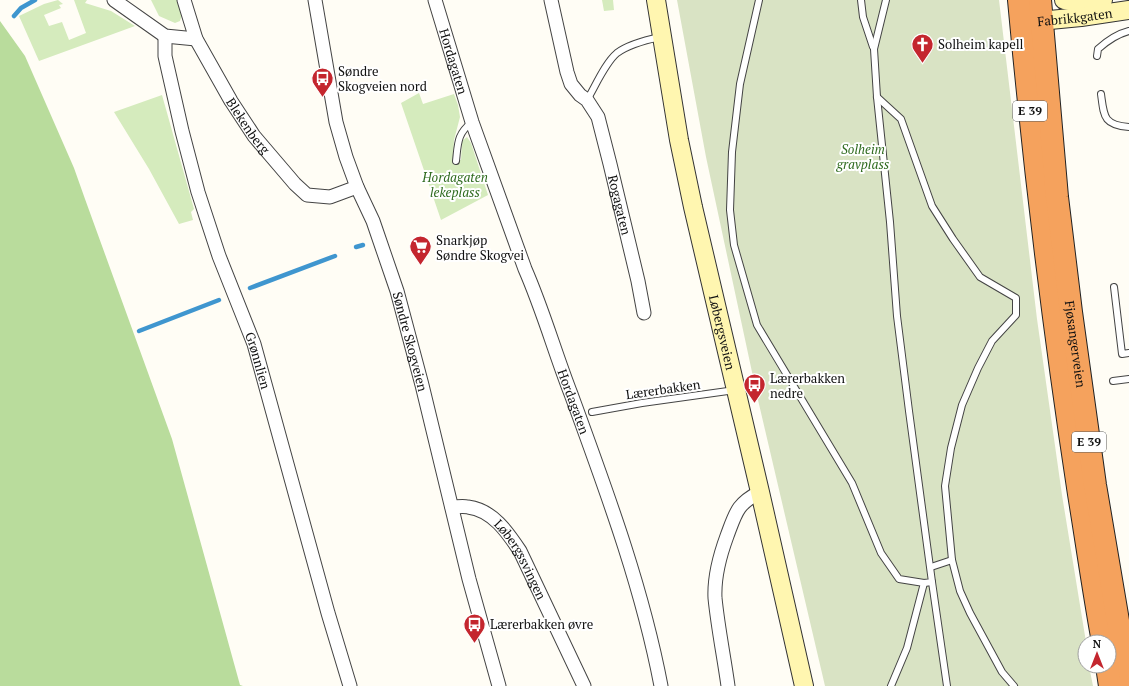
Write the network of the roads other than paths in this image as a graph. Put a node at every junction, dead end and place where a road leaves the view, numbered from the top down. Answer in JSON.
{"nodes":[{"id":1,"x":114,"y":0,"type":"edge"},
{"id":2,"x":184,"y":0,"type":"edge"},
{"id":3,"x":315,"y":0,"type":"edge"},
{"id":4,"x":436,"y":0,"type":"edge"},
{"id":5,"x":551,"y":0,"type":"edge"},
{"id":6,"x":656,"y":0,"type":"edge"},
{"id":7,"x":759,"y":0,"type":"edge"},
{"id":8,"x":861,"y":0,"type":"edge"},
{"id":9,"x":886,"y":0,"type":"edge"},
{"id":10,"x":1019,"y":0,"type":"edge"},
{"id":11,"x":1103,"y":0,"type":"edge"},
{"id":12,"x":1076,"y":5,"type":"edge"},
{"id":13,"x":1041,"y":10,"type":"edge"},
{"id":14,"x":1129,"y":10,"type":"edge"},
{"id":15,"x":1021,"y":22,"type":"junction"},
{"id":16,"x":1129,"y":31,"type":"edge"},
{"id":17,"x":165,"y":36,"type":"junction"},
{"id":18,"x":662,"y":37,"type":"junction"},
{"id":19,"x":196,"y":39,"type":"junction"},
{"id":20,"x":874,"y":49,"type":"junction"},
{"id":21,"x":1097,"y":56,"type":"dead end"},
{"id":22,"x":1101,"y":94,"type":"dead end"},
{"id":23,"x":877,"y":97,"type":"junction"},
{"id":24,"x":587,"y":100,"type":"junction"},
{"id":25,"x":472,"y":122,"type":"junction"},
{"id":26,"x":1129,"y":126,"type":"edge"},
{"id":27,"x":456,"y":160,"type":"dead end"},
{"id":28,"x":357,"y":187,"type":"junction"},
{"id":29,"x":1114,"y":287,"type":"dead end"},
{"id":30,"x":644,"y":313,"type":"dead end"},
{"id":31,"x":1129,"y":353,"type":"edge"},
{"id":32,"x":1129,"y":379,"type":"edge"},
{"id":33,"x":1113,"y":381,"type":"dead end"},
{"id":34,"x":737,"y":390,"type":"junction"},
{"id":35,"x":592,"y":412,"type":"dead end"},
{"id":36,"x":760,"y":492,"type":"junction"},
{"id":37,"x":452,"y":507,"type":"junction"},
{"id":38,"x":952,"y":560,"type":"junction"},
{"id":39,"x":931,"y":567,"type":"junction"},
{"id":40,"x":932,"y":582,"type":"junction"},
{"id":41,"x":924,"y":583,"type":"junction"},
{"id":42,"x":1101,"y":634,"type":"edge"},
{"id":43,"x":1108,"y":674,"type":"edge"},
{"id":44,"x":350,"y":686,"type":"edge"},
{"id":45,"x":499,"y":686,"type":"edge"},
{"id":46,"x":584,"y":686,"type":"edge"},
{"id":47,"x":661,"y":686,"type":"edge"},
{"id":48,"x":728,"y":686,"type":"edge"},
{"id":49,"x":804,"y":686,"type":"edge"},
{"id":50,"x":891,"y":686,"type":"edge"},
{"id":51,"x":947,"y":686,"type":"edge"},
{"id":52,"x":1014,"y":686,"type":"edge"},
{"id":53,"x":1110,"y":686,"type":"edge"},
{"id":54,"x":1129,"y":686,"type":"edge"}],
"edges":[{"from":1,"to":17,"type":"street"},
{"from":2,"to":19,"type":"street","name":"Blekenberg"},
{"from":3,"to":28,"type":"street","name":"Søndre Skogveien"},
{"from":4,"to":25,"type":"street","name":"Hordagaten"},
{"from":5,"to":24,"type":"street","name":"Rogagaten"},
{"from":6,"to":18,"type":"street","name":"Løbergsveien"},
{"from":7,"to":41,"type":"lane"},
{"from":8,"to":20,"type":"lane"},
{"from":9,"to":20,"type":"lane"},
{"from":10,"to":15,"type":"highway","name":"Fjøsangerveien","number":"E 39"},
{"from":11,"to":12,"type":"street","name":"Fabrikkgaten"},
{"from":12,"to":13,"type":"street","name":"Fabrikkgaten"},
{"from":12,"to":14,"type":"street","name":"Fabrikkgaten"},
{"from":13,"to":15,"type":"street","name":"Fabrikkgaten"},
{"from":13,"to":54,"type":"highway","name":"Fjøsangerveien","number":"E 39"},
{"from":15,"to":42,"type":"highway","name":"Fjøsangerveien","number":"E 39"},
{"from":16,"to":21,"type":"lane"},
{"from":17,"to":19,"type":"street"},
{"from":17,"to":44,"type":"street","name":"Grønnlien"},
{"from":18,"to":24,"type":"lane"},
{"from":18,"to":34,"type":"street","name":"Løbergsveien"},
{"from":19,"to":28,"type":"street","name":"Blekenberg"},
{"from":20,"to":23,"type":"lane"},
{"from":22,"to":26,"type":"lane"},
{"from":23,"to":38,"type":"lane"},
{"from":23,"to":39,"type":"lane"},
{"from":24,"to":30,"type":"street","name":"Rogagaten"},
{"from":25,"to":27,"type":"lane"},
{"from":25,"to":47,"type":"street","name":"Hordagaten"},
{"from":28,"to":37,"type":"street","name":"Søndre Skogveien"},
{"from":29,"to":31,"type":"lane"},
{"from":32,"to":33,"type":"lane"},
{"from":34,"to":35,"type":"lane","name":"Lærerbakken"},
{"from":34,"to":36,"type":"street","name":"Løbergsveien"},
{"from":36,"to":48,"type":"street"},
{"from":36,"to":49,"type":"street","name":"Løbergsveien"},
{"from":37,"to":45,"type":"street","name":"Søndre Skogveien"},
{"from":37,"to":46,"type":"street","name":"Løbergssvingen"},
{"from":38,"to":39,"type":"lane"},
{"from":38,"to":52,"type":"lane"},
{"from":39,"to":40,"type":"lane"},
{"from":40,"to":41,"type":"lane"},
{"from":40,"to":51,"type":"lane"},
{"from":41,"to":50,"type":"lane"},
{"from":43,"to":53,"type":"highway"}]}
